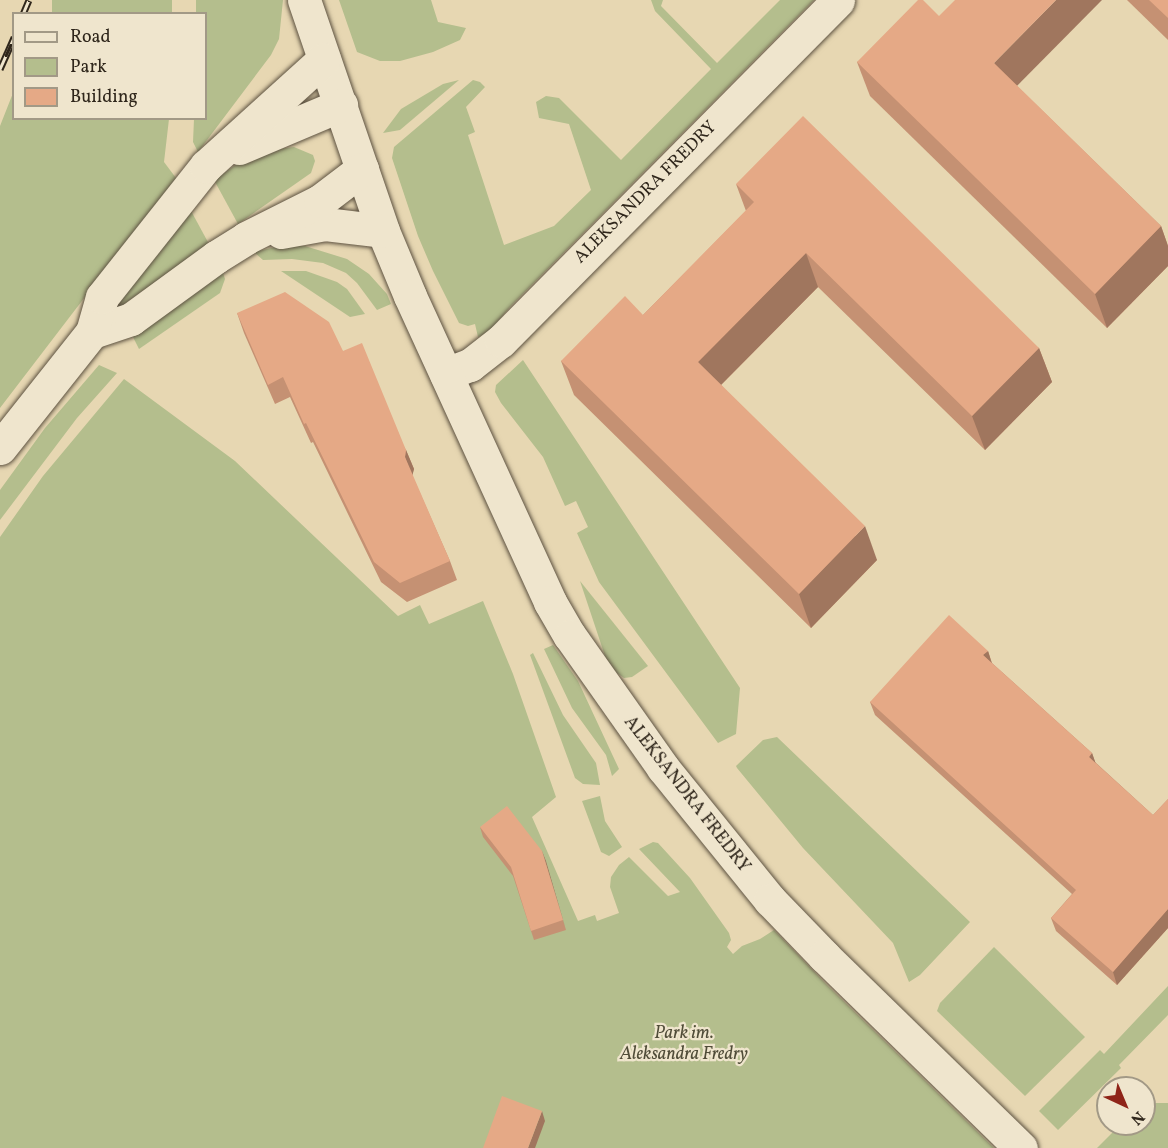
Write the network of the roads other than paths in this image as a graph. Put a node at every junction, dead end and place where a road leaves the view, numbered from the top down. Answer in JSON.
{"nodes":[{"id":1,"x":304,"y":0,"type":"edge"},
{"id":2,"x":838,"y":0,"type":"edge"},
{"id":3,"x":324,"y":59,"type":"junction"},
{"id":4,"x":341,"y":105,"type":"junction"},
{"id":5,"x":206,"y":166,"type":"junction"},
{"id":6,"x":362,"y":169,"type":"junction"},
{"id":7,"x":383,"y":231,"type":"junction"},
{"id":8,"x":246,"y":238,"type":"junction"},
{"id":9,"x":92,"y":332,"type":"junction"},
{"id":10,"x":447,"y":374,"type":"junction"},
{"id":11,"x":0,"y":448,"type":"edge"},
{"id":12,"x":1021,"y":1148,"type":"edge"}],
"edges":[{"from":1,"to":3,"type":"street","name":"ALEKSANDRA FREDRY"},
{"from":2,"to":10,"type":"street","name":"ALEKSANDRA FREDRY"},
{"from":3,"to":4,"type":"street","name":"ALEKSANDRA FREDRY"},
{"from":3,"to":5,"type":"street"},
{"from":4,"to":5,"type":"street"},
{"from":4,"to":6,"type":"street","name":"ALEKSANDRA FREDRY"},
{"from":5,"to":9,"type":"street"},
{"from":6,"to":7,"type":"street","name":"ALEKSANDRA FREDRY"},
{"from":6,"to":8,"type":"street"},
{"from":7,"to":8,"type":"street"},
{"from":7,"to":10,"type":"street","name":"ALEKSANDRA FREDRY"},
{"from":8,"to":9,"type":"street"},
{"from":9,"to":11,"type":"street"},
{"from":10,"to":12,"type":"street","name":"ALEKSANDRA FREDRY"}]}
